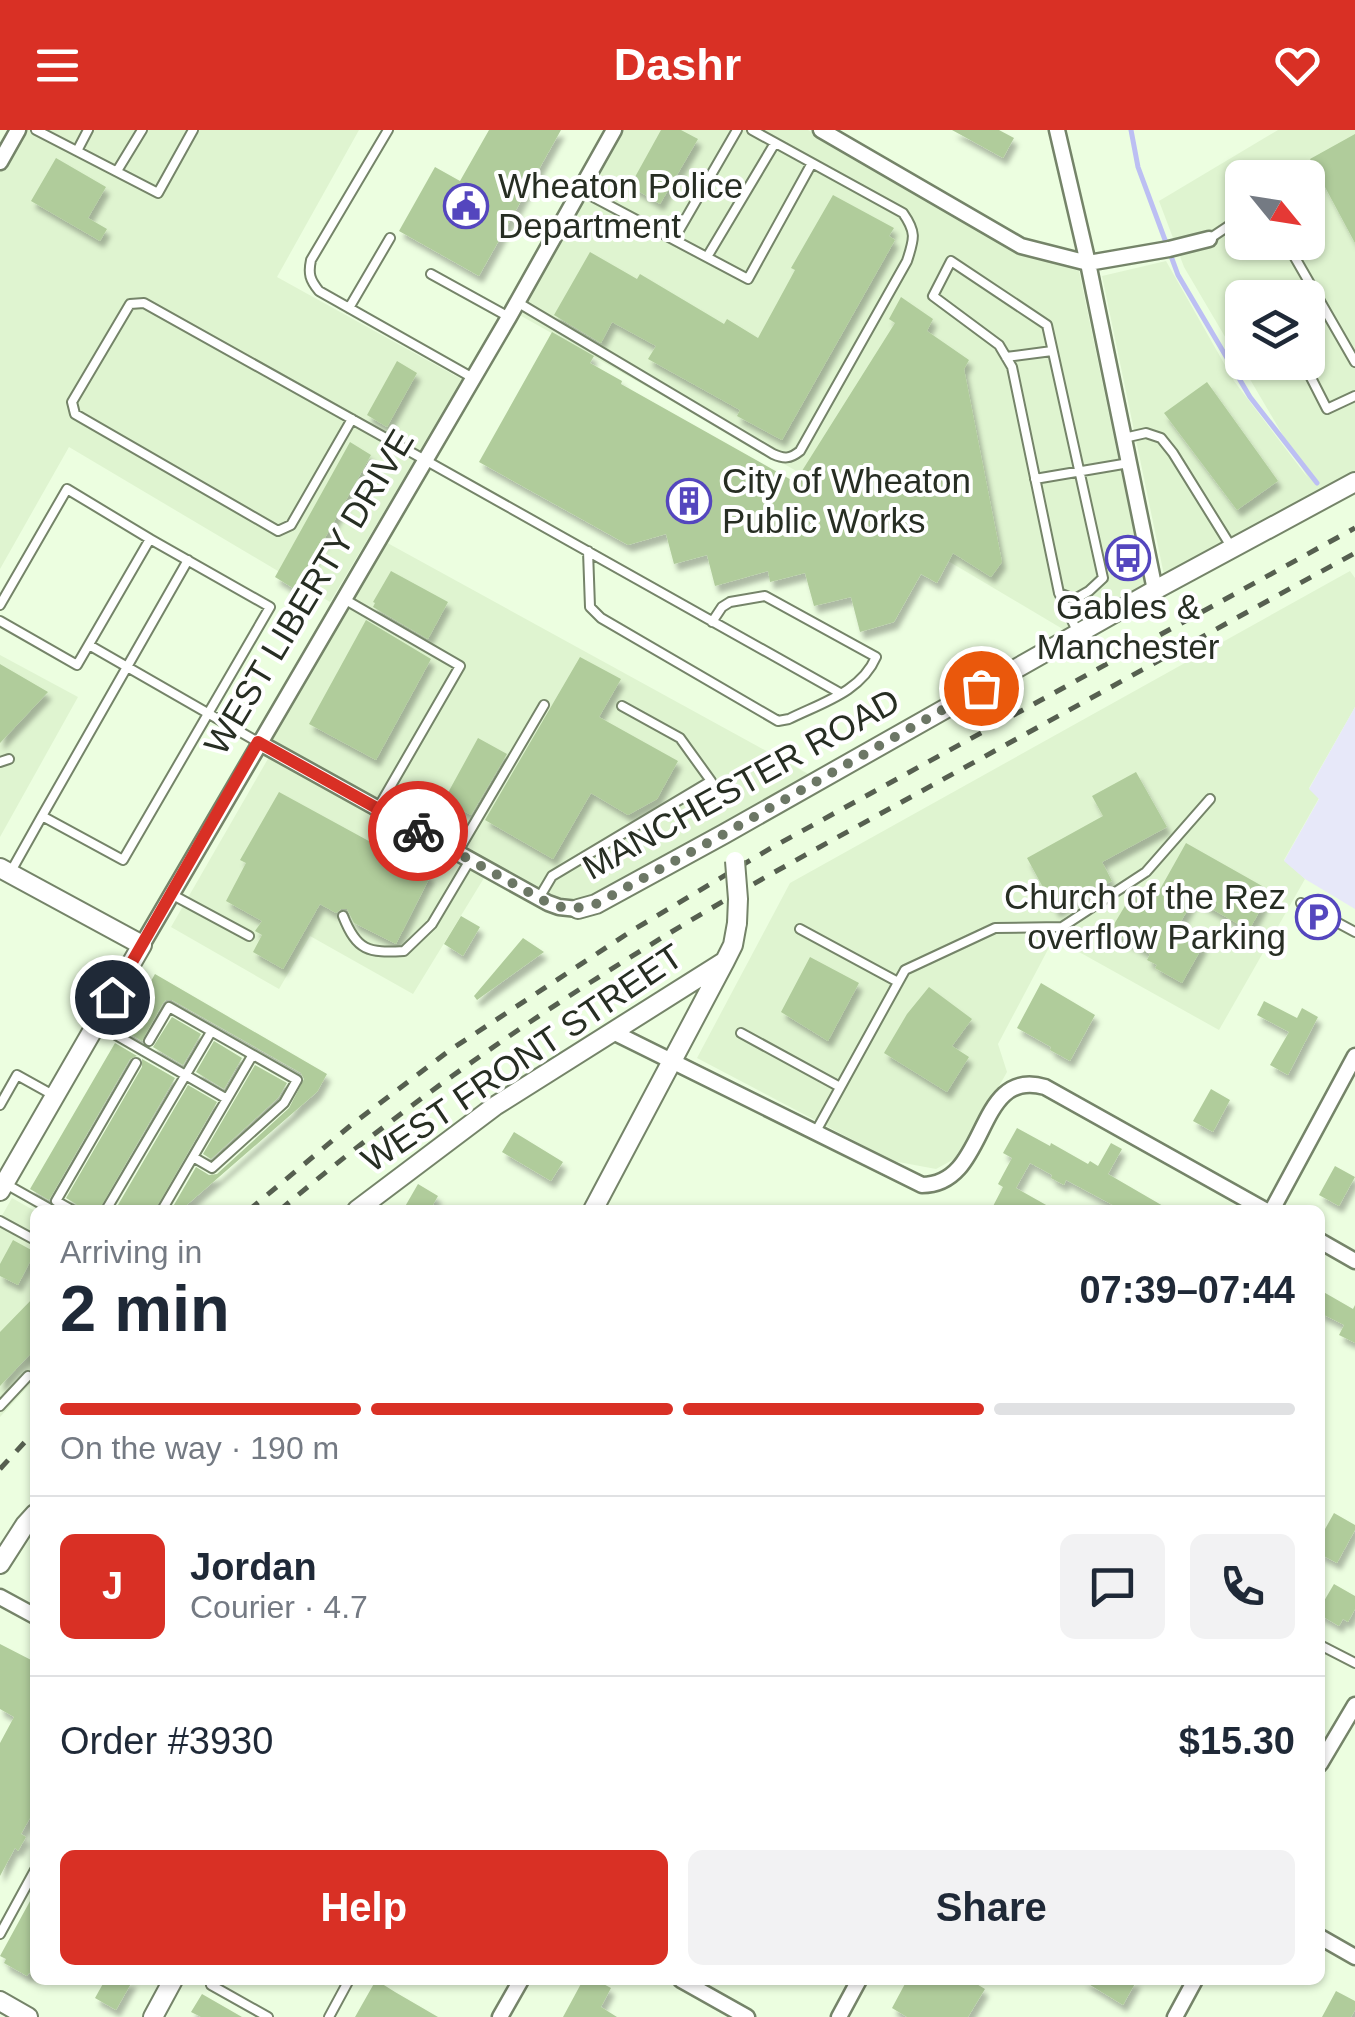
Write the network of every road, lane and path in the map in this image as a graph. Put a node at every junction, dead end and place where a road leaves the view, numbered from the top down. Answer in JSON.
{"nodes":[{"id":1,"x":18,"y":130,"type":"edge"},
{"id":2,"x":36,"y":130,"type":"edge"},
{"id":3,"x":88,"y":130,"type":"edge"},
{"id":4,"x":142,"y":130,"type":"edge"},
{"id":5,"x":193,"y":130,"type":"edge"},
{"id":6,"x":388,"y":130,"type":"edge"},
{"id":7,"x":614,"y":130,"type":"edge"},
{"id":8,"x":737,"y":130,"type":"edge"},
{"id":9,"x":752,"y":130,"type":"edge"},
{"id":10,"x":821,"y":130,"type":"edge"},
{"id":11,"x":1057,"y":130,"type":"edge"},
{"id":12,"x":775,"y":142,"type":"junction"},
{"id":13,"x":77,"y":151,"type":"junction"},
{"id":14,"x":0,"y":162,"type":"edge"},
{"id":15,"x":812,"y":163,"type":"junction"},
{"id":16,"x":117,"y":172,"type":"junction"},
{"id":17,"x":580,"y":190,"type":"junction"},
{"id":18,"x":1225,"y":228,"type":"edge"},
{"id":19,"x":390,"y":238,"type":"dead end"},
{"id":20,"x":1210,"y":238,"type":"joint"},
{"id":21,"x":674,"y":239,"type":"junction"},
{"id":22,"x":708,"y":257,"type":"junction"},
{"id":23,"x":1088,"y":263,"type":"junction"},
{"id":24,"x":431,"y":274,"type":"dead end"},
{"id":25,"x":517,"y":302,"type":"junction"},
{"id":26,"x":349,"y":308,"type":"junction"},
{"id":27,"x":1325,"y":311,"type":"edge"},
{"id":28,"x":509,"y":316,"type":"junction"},
{"id":29,"x":1052,"y":350,"type":"junction"},
{"id":30,"x":1006,"y":356,"type":"junction"},
{"id":31,"x":1355,"y":362,"type":"edge"},
{"id":32,"x":473,"y":378,"type":"junction"},
{"id":33,"x":1312,"y":380,"type":"edge"},
{"id":34,"x":1355,"y":396,"type":"edge"},
{"id":35,"x":352,"y":419,"type":"junction"},
{"id":36,"x":1124,"y":438,"type":"junction"},
{"id":37,"x":425,"y":460,"type":"junction"},
{"id":38,"x":1129,"y":463,"type":"junction"},
{"id":39,"x":1080,"y":472,"type":"junction"},
{"id":40,"x":1036,"y":479,"type":"junction"},
{"id":41,"x":1355,"y":482,"type":"edge"},
{"id":42,"x":150,"y":539,"type":"junction"},
{"id":43,"x":1232,"y":548,"type":"junction"},
{"id":44,"x":588,"y":551,"type":"junction"},
{"id":45,"x":188,"y":560,"type":"junction"},
{"id":46,"x":1155,"y":590,"type":"junction"},
{"id":47,"x":1060,"y":593,"type":"junction"},
{"id":48,"x":344,"y":600,"type":"junction"},
{"id":49,"x":0,"y":605,"type":"edge"},
{"id":50,"x":0,"y":621,"type":"edge"},
{"id":51,"x":712,"y":622,"type":"junction"},
{"id":52,"x":1078,"y":634,"type":"junction"},
{"id":53,"x":90,"y":644,"type":"junction"},
{"id":54,"x":127,"y":666,"type":"junction"},
{"id":55,"x":840,"y":693,"type":"junction"},
{"id":56,"x":544,"y":705,"type":"dead end"},
{"id":57,"x":622,"y":706,"type":"dead end"},
{"id":58,"x":208,"y":713,"type":"junction"},
{"id":59,"x":258,"y":742,"type":"junction"},
{"id":60,"x":1210,"y":799,"type":"dead end"},
{"id":61,"x":378,"y":808,"type":"junction"},
{"id":62,"x":42,"y":816,"type":"junction"},
{"id":63,"x":724,"y":834,"type":"junction"},
{"id":64,"x":464,"y":856,"type":"junction"},
{"id":65,"x":5,"y":871,"type":"edge"},
{"id":66,"x":171,"y":894,"type":"junction"},
{"id":67,"x":539,"y":898,"type":"junction"},
{"id":68,"x":1302,"y":903,"type":"dead end"},
{"id":69,"x":578,"y":909,"type":"joint"},
{"id":70,"x":342,"y":916,"type":"dead end"},
{"id":71,"x":800,"y":930,"type":"dead end"},
{"id":72,"x":1355,"y":932,"type":"edge"},
{"id":73,"x":249,"y":936,"type":"dead end"},
{"id":74,"x":142,"y":945,"type":"junction"},
{"id":75,"x":725,"y":961,"type":"junction"},
{"id":76,"x":898,"y":982,"type":"junction"},
{"id":77,"x":96,"y":1023,"type":"junction"},
{"id":78,"x":211,"y":1032,"type":"junction"},
{"id":79,"x":614,"y":1032,"type":"junction"},
{"id":80,"x":741,"y":1033,"type":"dead end"},
{"id":81,"x":149,"y":1041,"type":"dead end"},
{"id":82,"x":252,"y":1056,"type":"junction"},
{"id":83,"x":1355,"y":1056,"type":"edge"},
{"id":84,"x":674,"y":1060,"type":"junction"},
{"id":85,"x":136,"y":1063,"type":"dead end"},
{"id":86,"x":185,"y":1074,"type":"junction"},
{"id":87,"x":840,"y":1087,"type":"junction"},
{"id":88,"x":54,"y":1096,"type":"junction"},
{"id":89,"x":227,"y":1099,"type":"junction"},
{"id":90,"x":0,"y":1105,"type":"edge"},
{"id":91,"x":815,"y":1132,"type":"junction"},
{"id":92,"x":193,"y":1157,"type":"junction"},
{"id":93,"x":2,"y":1187,"type":"edge"},
{"id":94,"x":41,"y":1205,"type":"edge"},
{"id":95,"x":62,"y":1205,"type":"edge"},
{"id":96,"x":109,"y":1205,"type":"edge"},
{"id":97,"x":165,"y":1205,"type":"edge"},
{"id":98,"x":363,"y":1205,"type":"edge"},
{"id":99,"x":596,"y":1205,"type":"edge"},
{"id":100,"x":1260,"y":1205,"type":"edge"},
{"id":101,"x":1272,"y":1205,"type":"edge"},
{"id":102,"x":0,"y":1221,"type":"edge"},
{"id":103,"x":30,"y":1237,"type":"edge"},
{"id":104,"x":1325,"y":1244,"type":"edge"},
{"id":105,"x":1355,"y":1261,"type":"edge"},
{"id":106,"x":28,"y":1376,"type":"dead end"},
{"id":107,"x":0,"y":1406,"type":"edge"},
{"id":108,"x":30,"y":1520,"type":"edge"},
{"id":109,"x":0,"y":1564,"type":"edge"},
{"id":110,"x":0,"y":1597,"type":"edge"},
{"id":111,"x":30,"y":1613,"type":"edge"},
{"id":112,"x":1325,"y":1648,"type":"edge"},
{"id":113,"x":1355,"y":1663,"type":"edge"},
{"id":114,"x":1355,"y":1705,"type":"edge"},
{"id":115,"x":1325,"y":1756,"type":"edge"},
{"id":116,"x":30,"y":1879,"type":"edge"},
{"id":117,"x":0,"y":1934,"type":"edge"},
{"id":118,"x":1325,"y":1940,"type":"edge"},
{"id":119,"x":1355,"y":1957,"type":"edge"},
{"id":120,"x":170,"y":1985,"type":"edge"},
{"id":121,"x":211,"y":1985,"type":"dead end"},
{"id":122,"x":346,"y":1985,"type":"edge"},
{"id":123,"x":518,"y":1985,"type":"edge"},
{"id":124,"x":690,"y":1985,"type":"edge"},
{"id":125,"x":856,"y":1985,"type":"edge"},
{"id":126,"x":1192,"y":1985,"type":"edge"},
{"id":127,"x":0,"y":2001,"type":"edge"},
{"id":128,"x":28,"y":2017,"type":"edge"},
{"id":129,"x":153,"y":2017,"type":"edge"},
{"id":130,"x":268,"y":2017,"type":"edge"},
{"id":131,"x":329,"y":2017,"type":"edge"},
{"id":132,"x":500,"y":2017,"type":"edge"},
{"id":133,"x":746,"y":2017,"type":"edge"},
{"id":134,"x":839,"y":2017,"type":"edge"},
{"id":135,"x":1175,"y":2017,"type":"edge"}],
"edges":[{"from":1,"to":14,"type":"street"},
{"from":2,"to":13,"type":"lane"},
{"from":3,"to":13,"type":"lane"},
{"from":4,"to":16,"type":"lane"},
{"from":5,"to":16,"type":"lane"},
{"from":6,"to":26,"type":"lane"},
{"from":7,"to":17,"type":"street","name":"WEST LIBERTY DRIVE"},
{"from":8,"to":21,"type":"lane"},
{"from":9,"to":12,"type":"lane"},
{"from":10,"to":23,"type":"street"},
{"from":11,"to":23,"type":"street"},
{"from":12,"to":15,"type":"lane"},
{"from":12,"to":22,"type":"lane"},
{"from":13,"to":16,"type":"lane"},
{"from":15,"to":22,"type":"lane"},
{"from":15,"to":25,"type":"lane"},
{"from":17,"to":21,"type":"lane"},
{"from":17,"to":25,"type":"street","name":"WEST LIBERTY DRIVE"},
{"from":18,"to":20,"type":"lane"},
{"from":19,"to":26,"type":"lane"},
{"from":20,"to":23,"type":"street"},
{"from":21,"to":22,"type":"lane"},
{"from":23,"to":36,"type":"street"},
{"from":24,"to":28,"type":"lane"},
{"from":25,"to":28,"type":"street","name":"WEST LIBERTY DRIVE"},
{"from":26,"to":32,"type":"lane"},
{"from":27,"to":31,"type":"lane"},
{"from":28,"to":32,"type":"street","name":"WEST LIBERTY DRIVE"},
{"from":29,"to":30,"type":"lane"},
{"from":29,"to":30,"type":"lane"},
{"from":29,"to":39,"type":"lane"},
{"from":30,"to":40,"type":"lane"},
{"from":32,"to":37,"type":"street","name":"WEST LIBERTY DRIVE"},
{"from":33,"to":34,"type":"lane"},
{"from":35,"to":35,"type":"lane"},
{"from":35,"to":37,"type":"lane"},
{"from":36,"to":38,"type":"street"},
{"from":36,"to":43,"type":"lane"},
{"from":37,"to":44,"type":"lane"},
{"from":37,"to":48,"type":"street","name":"WEST LIBERTY DRIVE"},
{"from":38,"to":39,"type":"lane"},
{"from":38,"to":46,"type":"street"},
{"from":39,"to":40,"type":"lane"},
{"from":39,"to":47,"type":"lane"},
{"from":40,"to":47,"type":"lane"},
{"from":41,"to":43,"type":"street","name":"MANCHESTER ROAD"},
{"from":42,"to":45,"type":"lane"},
{"from":42,"to":49,"type":"lane"},
{"from":42,"to":53,"type":"lane"},
{"from":43,"to":46,"type":"street","name":"MANCHESTER ROAD"},
{"from":44,"to":51,"type":"lane"},
{"from":44,"to":55,"type":"lane"},
{"from":45,"to":54,"type":"lane"},
{"from":45,"to":58,"type":"lane"},
{"from":46,"to":52,"type":"street","name":"MANCHESTER ROAD"},
{"from":47,"to":52,"type":"lane"},
{"from":48,"to":59,"type":"street","name":"WEST LIBERTY DRIVE"},
{"from":48,"to":61,"type":"lane"},
{"from":50,"to":53,"type":"lane"},
{"from":51,"to":55,"type":"lane"},
{"from":51,"to":55,"type":"lane"},
{"from":52,"to":63,"type":"street","name":"MANCHESTER ROAD"},
{"from":53,"to":54,"type":"lane"},
{"from":54,"to":58,"type":"lane"},
{"from":54,"to":62,"type":"lane"},
{"from":56,"to":64,"type":"lane"},
{"from":57,"to":67,"type":"lane"},
{"from":58,"to":59,"type":"lane"},
{"from":58,"to":62,"type":"lane"},
{"from":59,"to":61,"type":"street"},
{"from":59,"to":66,"type":"street","name":"WEST LIBERTY DRIVE"},
{"from":60,"to":76,"type":"lane"},
{"from":61,"to":64,"type":"street"},
{"from":62,"to":65,"type":"lane"},
{"from":63,"to":69,"type":"street","name":"MANCHESTER ROAD"},
{"from":63,"to":75,"type":"street","bridge":true},
{"from":64,"to":67,"type":"street"},
{"from":64,"to":70,"type":"lane"},
{"from":65,"to":74,"type":"street"},
{"from":66,"to":73,"type":"lane"},
{"from":66,"to":74,"type":"street","name":"WEST LIBERTY DRIVE"},
{"from":67,"to":69,"type":"street"},
{"from":68,"to":72,"type":"lane"},
{"from":71,"to":76,"type":"lane"},
{"from":74,"to":77,"type":"street","name":"WEST LIBERTY DRIVE"},
{"from":75,"to":79,"type":"street","name":"WEST FRONT STREET"},
{"from":75,"to":84,"type":"street"},
{"from":76,"to":87,"type":"lane"},
{"from":77,"to":86,"type":"lane"},
{"from":77,"to":88,"type":"street","name":"WEST LIBERTY DRIVE"},
{"from":78,"to":81,"type":"lane"},
{"from":78,"to":82,"type":"lane"},
{"from":78,"to":86,"type":"lane"},
{"from":79,"to":84,"type":"street"},
{"from":79,"to":98,"type":"street","name":"WEST FRONT STREET"},
{"from":80,"to":87,"type":"lane"},
{"from":82,"to":89,"type":"lane"},
{"from":82,"to":92,"type":"lane"},
{"from":83,"to":101,"type":"street"},
{"from":84,"to":91,"type":"street"},
{"from":84,"to":99,"type":"street"},
{"from":85,"to":95,"type":"lane"},
{"from":86,"to":89,"type":"lane"},
{"from":86,"to":96,"type":"lane"},
{"from":87,"to":91,"type":"lane"},
{"from":88,"to":90,"type":"lane"},
{"from":88,"to":93,"type":"street","name":"WEST LIBERTY DRIVE"},
{"from":89,"to":92,"type":"lane"},
{"from":91,"to":100,"type":"street"},
{"from":92,"to":97,"type":"lane"},
{"from":93,"to":94,"type":"lane"},
{"from":102,"to":103,"type":"lane"},
{"from":104,"to":105,"type":"street"},
{"from":106,"to":107,"type":"lane"},
{"from":108,"to":109,"type":"street"},
{"from":110,"to":111,"type":"street"},
{"from":112,"to":113,"type":"lane"},
{"from":114,"to":115,"type":"street"},
{"from":116,"to":117,"type":"lane"},
{"from":118,"to":119,"type":"street"},
{"from":120,"to":129,"type":"street"},
{"from":121,"to":130,"type":"lane"},
{"from":122,"to":131,"type":"lane"},
{"from":123,"to":132,"type":"street"},
{"from":124,"to":133,"type":"street"},
{"from":125,"to":134,"type":"street"},
{"from":126,"to":135,"type":"street"},
{"from":127,"to":128,"type":"street"}]}
